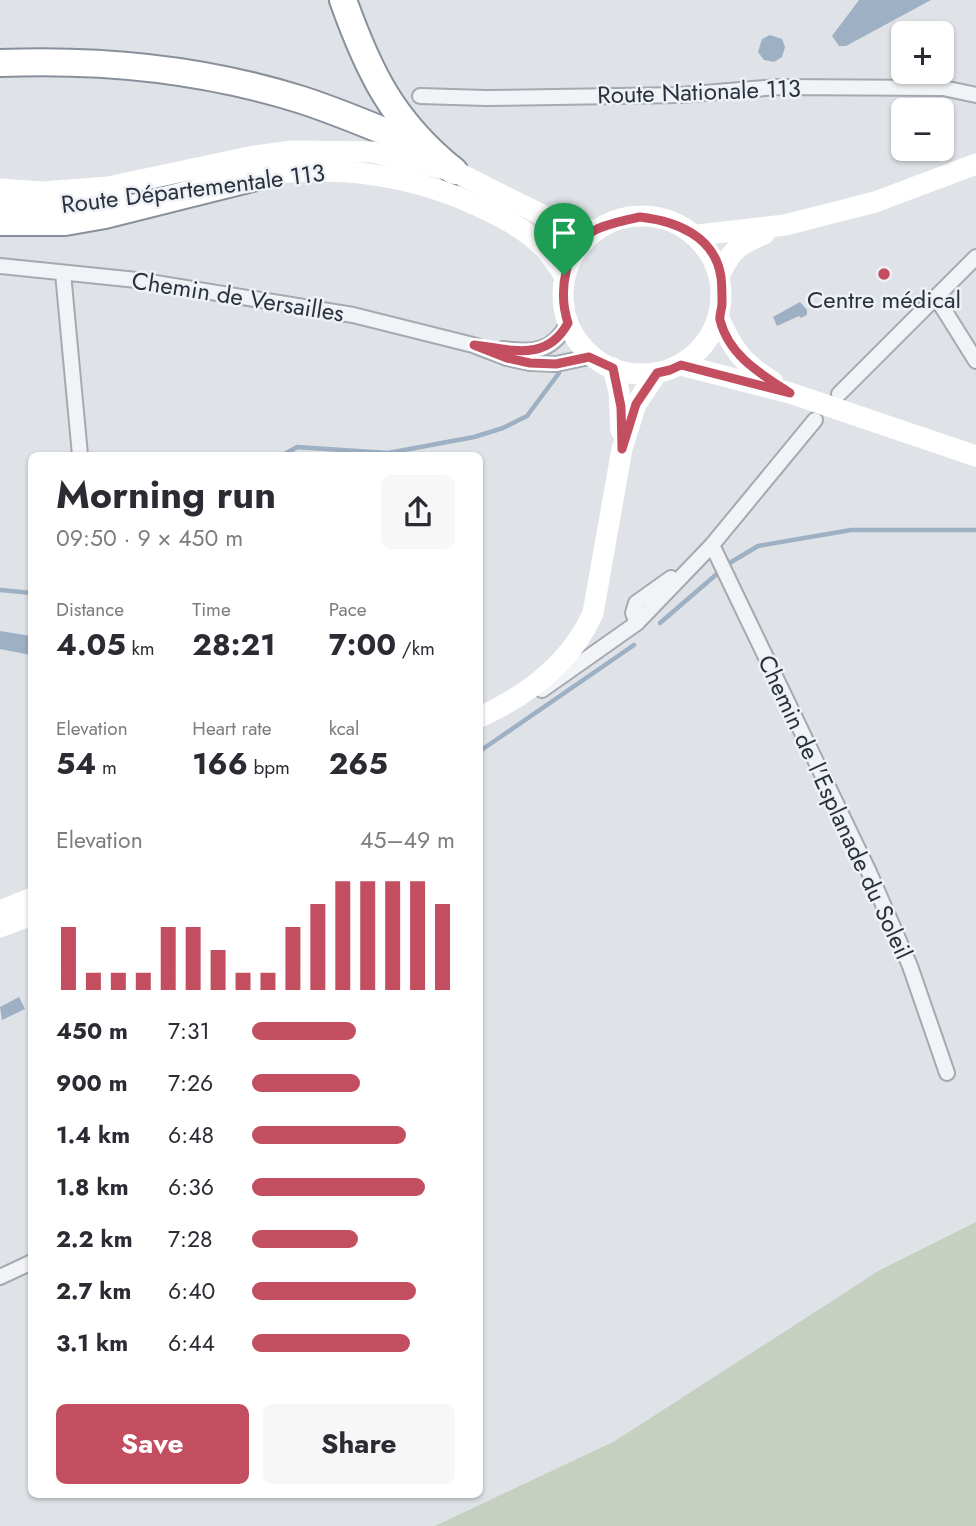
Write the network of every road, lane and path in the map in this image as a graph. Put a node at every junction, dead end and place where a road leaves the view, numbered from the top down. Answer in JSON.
{"nodes":[{"id":1,"x":343,"y":0,"type":"edge"},
{"id":2,"x":0,"y":63,"type":"edge"},
{"id":3,"x":976,"y":95,"type":"edge"},
{"id":4,"x":421,"y":96,"type":"dead end"},
{"id":5,"x":427,"y":149,"type":"junction"},
{"id":6,"x":974,"y":163,"type":"edge"},
{"id":7,"x":454,"y":171,"type":"junction"},
{"id":8,"x":264,"y":175,"type":"junction"},
{"id":9,"x":0,"y":189,"type":"edge"},
{"id":10,"x":0,"y":203,"type":"edge"},
{"id":11,"x":0,"y":222,"type":"edge"},
{"id":12,"x":785,"y":225,"type":"junction"},
{"id":13,"x":594,"y":230,"type":"junction"},
{"id":14,"x":698,"y":235,"type":"junction"},
{"id":15,"x":976,"y":257,"type":"edge"},
{"id":16,"x":0,"y":266,"type":"edge"},
{"id":17,"x":63,"y":273,"type":"junction"},
{"id":18,"x":720,"y":274,"type":"junction"},
{"id":19,"x":564,"y":275,"type":"junction"},
{"id":20,"x":936,"y":297,"type":"junction"},
{"id":21,"x":719,"y":318,"type":"junction"},
{"id":22,"x":568,"y":323,"type":"junction"},
{"id":23,"x":474,"y":345,"type":"junction"},
{"id":24,"x":589,"y":357,"type":"junction"},
{"id":25,"x":976,"y":361,"type":"edge"},
{"id":26,"x":681,"y":365,"type":"junction"},
{"id":27,"x":613,"y":368,"type":"junction"},
{"id":28,"x":657,"y":373,"type":"junction"},
{"id":29,"x":790,"y":393,"type":"junction"},
{"id":30,"x":839,"y":394,"type":"dead end"},
{"id":31,"x":815,"y":420,"type":"dead end"},
{"id":32,"x":622,"y":449,"type":"junction"},
{"id":33,"x":80,"y":452,"type":"edge"},
{"id":34,"x":976,"y":456,"type":"edge"},
{"id":35,"x":712,"y":545,"type":"junction"},
{"id":36,"x":486,"y":714,"type":"edge"},
{"id":37,"x":28,"y":900,"type":"edge"},
{"id":38,"x":0,"y":911,"type":"edge"},
{"id":39,"x":28,"y":917,"type":"edge"},
{"id":40,"x":0,"y":928,"type":"edge"},
{"id":41,"x":947,"y":1073,"type":"dead end"},
{"id":42,"x":28,"y":1264,"type":"edge"},
{"id":43,"x":0,"y":1277,"type":"edge"}],
"edges":[{"from":1,"to":5,"type":"highway"},
{"from":2,"to":5,"type":"highway"},
{"from":3,"to":4,"type":"street","name":"Route Nationale 113"},
{"from":5,"to":7,"type":"highway"},
{"from":6,"to":12,"type":"main road"},
{"from":7,"to":9,"type":"main road","name":"Route Départementale 113"},
{"from":7,"to":13,"type":"main road","name":"Route Départementale 113"},
{"from":8,"to":10,"type":"main road","name":"Route Départementale 113"},
{"from":8,"to":11,"type":"highway"},
{"from":8,"to":19,"type":"main road","name":"Route Départementale 113"},
{"from":12,"to":14,"type":"main road"},
{"from":12,"to":18,"type":"main road"},
{"from":13,"to":14,"type":"main road","name":"Route Départementale 113"},
{"from":13,"to":19,"type":"main road"},
{"from":14,"to":18,"type":"main road"},
{"from":15,"to":20,"type":"street"},
{"from":16,"to":17,"type":"street","name":"Chemin de Versailles"},
{"from":17,"to":23,"type":"street","name":"Chemin de Versailles"},
{"from":17,"to":33,"type":"street"},
{"from":18,"to":21,"type":"main road"},
{"from":19,"to":22,"type":"main road"},
{"from":20,"to":25,"type":"street"},
{"from":20,"to":30,"type":"street"},
{"from":21,"to":26,"type":"main road"},
{"from":21,"to":29,"type":"main road"},
{"from":22,"to":23,"type":"street","name":"Chemin de Versailles"},
{"from":22,"to":24,"type":"main road"},
{"from":23,"to":24,"type":"street","name":"Chemin de Versailles"},
{"from":24,"to":27,"type":"main road"},
{"from":26,"to":28,"type":"main road"},
{"from":26,"to":29,"type":"main road"},
{"from":27,"to":28,"type":"main road"},
{"from":27,"to":32,"type":"main road"},
{"from":28,"to":32,"type":"main road"},
{"from":29,"to":34,"type":"main road"},
{"from":31,"to":35,"type":"street"},
{"from":32,"to":36,"type":"main road"},
{"from":35,"to":36,"type":"street"},
{"from":35,"to":41,"type":"street","name":"Chemin de l'Esplanade du Soleil"},
{"from":37,"to":38,"type":"main road"},
{"from":39,"to":40,"type":"main road"},
{"from":42,"to":43,"type":"street"}]}
